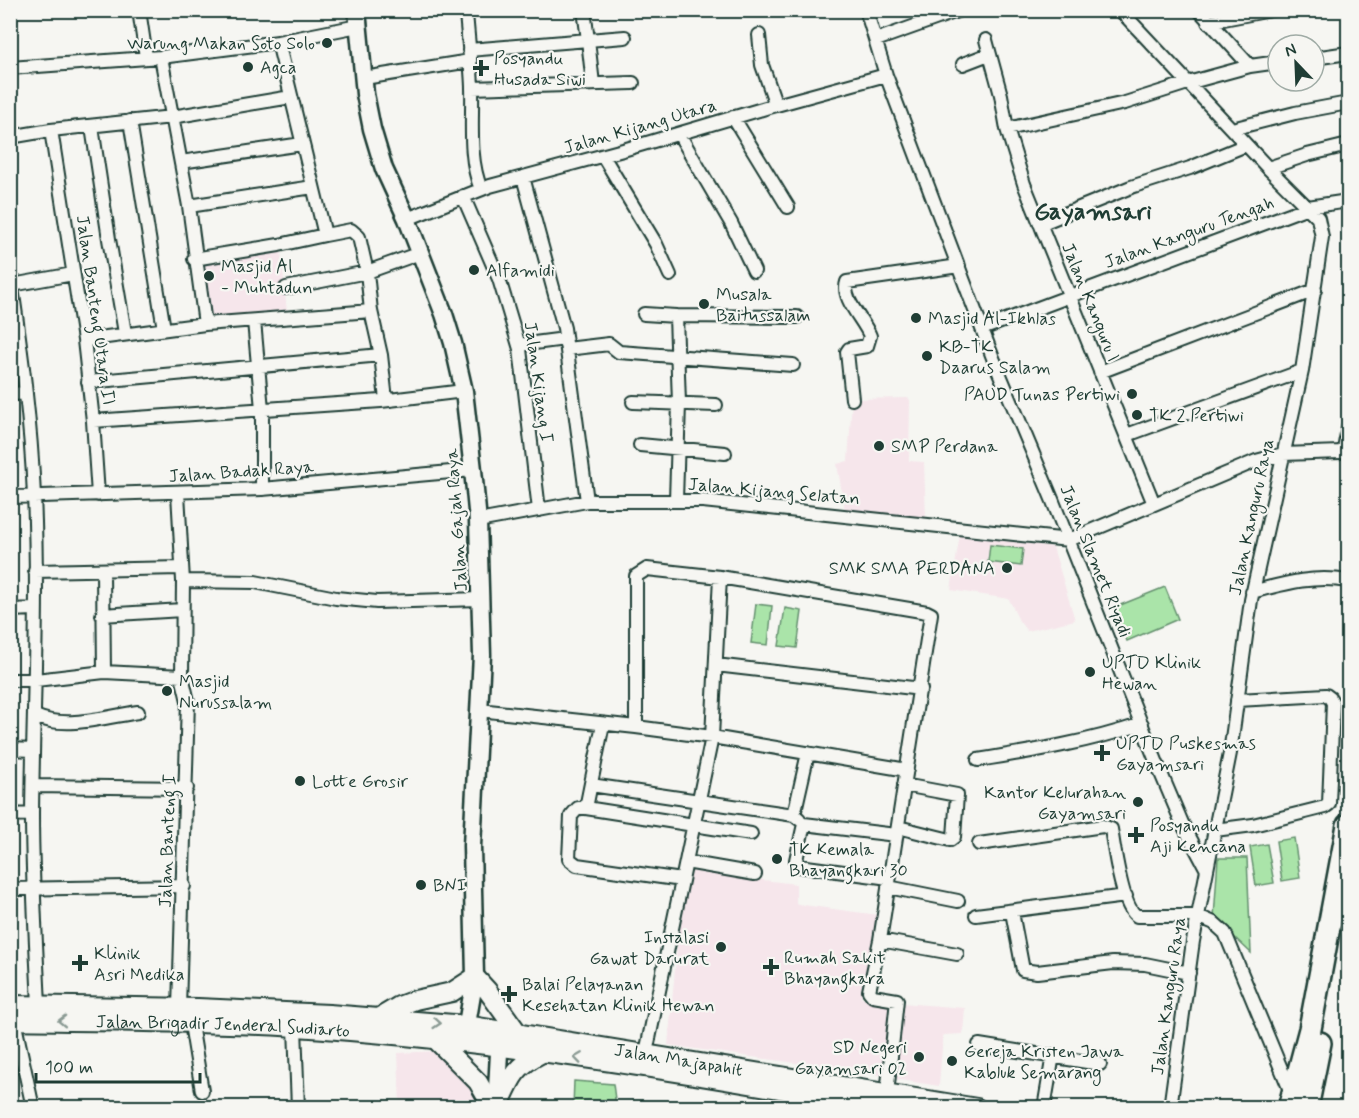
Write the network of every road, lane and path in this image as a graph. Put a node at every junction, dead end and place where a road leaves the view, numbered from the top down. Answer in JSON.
{"nodes":[{"id":1,"x":139,"y":10,"type":"edge"},
{"id":2,"x":468,"y":10,"type":"edge"},
{"id":3,"x":584,"y":10,"type":"edge"},
{"id":4,"x":866,"y":10,"type":"edge"},
{"id":5,"x":960,"y":10,"type":"edge"},
{"id":6,"x":1199,"y":10,"type":"edge"},
{"id":7,"x":1271,"y":10,"type":"edge"},
{"id":8,"x":1122,"y":12,"type":"edge"},
{"id":9,"x":358,"y":18,"type":"edge"},
{"id":10,"x":1209,"y":22,"type":"junction"},
{"id":11,"x":759,"y":35,"type":"dead end"},
{"id":12,"x":625,"y":37,"type":"dead end"},
{"id":13,"x":588,"y":40,"type":"junction"},
{"id":14,"x":876,"y":40,"type":"junction"},
{"id":15,"x":986,"y":40,"type":"dead end"},
{"id":16,"x":278,"y":42,"type":"junction"},
{"id":17,"x":1348,"y":53,"type":"edge"},
{"id":18,"x":989,"y":54,"type":"junction"},
{"id":19,"x":470,"y":55,"type":"junction"},
{"id":20,"x":1326,"y":56,"type":"edge"},
{"id":21,"x":146,"y":57,"type":"junction"},
{"id":22,"x":161,"y":57,"type":"junction"},
{"id":23,"x":963,"y":64,"type":"dead end"},
{"id":24,"x":1266,"y":64,"type":"edge"},
{"id":25,"x":1250,"y":66,"type":"junction"},
{"id":26,"x":11,"y":68,"type":"edge"},
{"id":27,"x":886,"y":75,"type":"junction"},
{"id":28,"x":364,"y":78,"type":"junction"},
{"id":29,"x":633,"y":83,"type":"dead end"},
{"id":30,"x":1188,"y":83,"type":"junction"},
{"id":31,"x":593,"y":84,"type":"junction"},
{"id":32,"x":472,"y":87,"type":"junction"},
{"id":33,"x":291,"y":97,"type":"junction"},
{"id":34,"x":1348,"y":103,"type":"edge"},
{"id":35,"x":776,"y":105,"type":"junction"},
{"id":36,"x":172,"y":117,"type":"junction"},
{"id":37,"x":734,"y":117,"type":"junction"},
{"id":38,"x":130,"y":121,"type":"junction"},
{"id":39,"x":92,"y":127,"type":"junction"},
{"id":40,"x":1007,"y":129,"type":"junction"},
{"id":41,"x":1232,"y":129,"type":"junction"},
{"id":42,"x":51,"y":130,"type":"junction"},
{"id":43,"x":679,"y":134,"type":"junction"},
{"id":44,"x":10,"y":137,"type":"edge"},
{"id":45,"x":302,"y":144,"type":"junction"},
{"id":46,"x":1246,"y":145,"type":"junction"},
{"id":47,"x":1348,"y":146,"type":"edge"},
{"id":48,"x":603,"y":156,"type":"junction"},
{"id":49,"x":181,"y":162,"type":"junction"},
{"id":50,"x":1268,"y":168,"type":"junction"},
{"id":51,"x":523,"y":177,"type":"junction"},
{"id":52,"x":313,"y":187,"type":"junction"},
{"id":53,"x":481,"y":189,"type":"junction"},
{"id":54,"x":463,"y":196,"type":"junction"},
{"id":55,"x":1348,"y":201,"type":"edge"},
{"id":56,"x":189,"y":206,"type":"junction"},
{"id":57,"x":788,"y":207,"type":"dead end"},
{"id":58,"x":1308,"y":207,"type":"junction"},
{"id":59,"x":407,"y":219,"type":"junction"},
{"id":60,"x":1040,"y":224,"type":"junction"},
{"id":61,"x":325,"y":235,"type":"junction"},
{"id":62,"x":420,"y":254,"type":"junction"},
{"id":63,"x":195,"y":259,"type":"junction"},
{"id":64,"x":959,"y":266,"type":"junction"},
{"id":65,"x":754,"y":271,"type":"dead end"},
{"id":66,"x":367,"y":272,"type":"junction"},
{"id":67,"x":74,"y":274,"type":"junction"},
{"id":68,"x":670,"y":275,"type":"dead end"},
{"id":69,"x":11,"y":280,"type":"edge"},
{"id":70,"x":286,"y":288,"type":"dead end"},
{"id":71,"x":1315,"y":290,"type":"junction"},
{"id":72,"x":1069,"y":297,"type":"junction"},
{"id":73,"x":371,"y":311,"type":"junction"},
{"id":74,"x":644,"y":314,"type":"dead end"},
{"id":75,"x":676,"y":316,"type":"junction"},
{"id":76,"x":796,"y":317,"type":"dead end"},
{"id":77,"x":13,"y":319,"type":"edge"},
{"id":78,"x":254,"y":321,"type":"junction"},
{"id":79,"x":205,"y":324,"type":"junction"},
{"id":80,"x":164,"y":329,"type":"junction"},
{"id":81,"x":982,"y":329,"type":"junction"},
{"id":82,"x":125,"y":333,"type":"junction"},
{"id":83,"x":84,"y":340,"type":"junction"},
{"id":84,"x":566,"y":344,"type":"junction"},
{"id":85,"x":519,"y":345,"type":"junction"},
{"id":86,"x":381,"y":355,"type":"junction"},
{"id":87,"x":677,"y":356,"type":"junction"},
{"id":88,"x":258,"y":365,"type":"junction"},
{"id":89,"x":793,"y":365,"type":"dead end"},
{"id":90,"x":1302,"y":371,"type":"junction"},
{"id":91,"x":1100,"y":372,"type":"junction"},
{"id":92,"x":88,"y":382,"type":"junction"},
{"id":93,"x":464,"y":391,"type":"junction"},
{"id":94,"x":26,"y":393,"type":"junction"},
{"id":95,"x":10,"y":394,"type":"edge"},
{"id":96,"x":852,"y":399,"type":"dead end"},
{"id":97,"x":386,"y":400,"type":"junction"},
{"id":98,"x":633,"y":402,"type":"dead end"},
{"id":99,"x":679,"y":403,"type":"junction"},
{"id":100,"x":716,"y":405,"type":"dead end"},
{"id":101,"x":262,"y":409,"type":"junction"},
{"id":102,"x":93,"y":421,"type":"junction"},
{"id":103,"x":1348,"y":427,"type":"edge"},
{"id":104,"x":1127,"y":435,"type":"junction"},
{"id":105,"x":640,"y":445,"type":"dead end"},
{"id":106,"x":678,"y":449,"type":"junction"},
{"id":107,"x":725,"y":453,"type":"dead end"},
{"id":108,"x":1283,"y":454,"type":"junction"},
{"id":109,"x":473,"y":470,"type":"junction"},
{"id":110,"x":262,"y":489,"type":"junction"},
{"id":111,"x":178,"y":493,"type":"junction"},
{"id":112,"x":34,"y":495,"type":"junction"},
{"id":113,"x":98,"y":495,"type":"junction"},
{"id":114,"x":10,"y":497,"type":"edge"},
{"id":115,"x":676,"y":500,"type":"junction"},
{"id":116,"x":587,"y":501,"type":"junction"},
{"id":117,"x":1154,"y":504,"type":"junction"},
{"id":118,"x":539,"y":510,"type":"junction"},
{"id":119,"x":478,"y":521,"type":"junction"},
{"id":120,"x":1069,"y":540,"type":"junction"},
{"id":121,"x":181,"y":568,"type":"junction"},
{"id":122,"x":35,"y":571,"type":"junction"},
{"id":123,"x":103,"y":571,"type":"junction"},
{"id":124,"x":720,"y":577,"type":"junction"},
{"id":125,"x":183,"y":581,"type":"junction"},
{"id":126,"x":1348,"y":581,"type":"edge"},
{"id":127,"x":1252,"y":592,"type":"junction"},
{"id":128,"x":481,"y":599,"type":"junction"},
{"id":129,"x":35,"y":609,"type":"junction"},
{"id":130,"x":10,"y":610,"type":"edge"},
{"id":131,"x":182,"y":610,"type":"junction"},
{"id":132,"x":102,"y":615,"type":"junction"},
{"id":133,"x":716,"y":665,"type":"junction"},
{"id":134,"x":104,"y":672,"type":"junction"},
{"id":135,"x":183,"y":676,"type":"junction"},
{"id":136,"x":10,"y":680,"type":"edge"},
{"id":137,"x":36,"y":680,"type":"junction"},
{"id":138,"x":921,"y":689,"type":"junction"},
{"id":139,"x":1237,"y":700,"type":"junction"},
{"id":140,"x":479,"y":710,"type":"junction"},
{"id":141,"x":138,"y":712,"type":"dead end"},
{"id":142,"x":34,"y":716,"type":"junction"},
{"id":143,"x":603,"y":724,"type":"junction"},
{"id":144,"x":1142,"y":724,"type":"junction"},
{"id":145,"x":636,"y":727,"type":"junction"},
{"id":146,"x":712,"y":737,"type":"junction"},
{"id":147,"x":10,"y":749,"type":"edge"},
{"id":148,"x":33,"y":750,"type":"junction"},
{"id":149,"x":808,"y":753,"type":"junction"},
{"id":150,"x":978,"y":760,"type":"dead end"},
{"id":151,"x":907,"y":770,"type":"junction"},
{"id":152,"x":591,"y":785,"type":"junction"},
{"id":153,"x":904,"y":785,"type":"junction"},
{"id":154,"x":33,"y":786,"type":"junction"},
{"id":155,"x":187,"y":788,"type":"junction"},
{"id":156,"x":698,"y":800,"type":"junction"},
{"id":157,"x":586,"y":808,"type":"junction"},
{"id":158,"x":32,"y":814,"type":"junction"},
{"id":159,"x":10,"y":815,"type":"edge"},
{"id":160,"x":794,"y":815,"type":"junction"},
{"id":161,"x":694,"y":824,"type":"junction"},
{"id":162,"x":804,"y":824,"type":"junction"},
{"id":163,"x":1348,"y":825,"type":"edge"},
{"id":164,"x":1215,"y":830,"type":"junction"},
{"id":165,"x":897,"y":831,"type":"junction"},
{"id":166,"x":751,"y":834,"type":"dead end"},
{"id":167,"x":979,"y":844,"type":"dead end"},
{"id":168,"x":686,"y":862,"type":"junction"},
{"id":169,"x":1206,"y":868,"type":"junction"},
{"id":170,"x":755,"y":874,"type":"dead end"},
{"id":171,"x":682,"y":880,"type":"junction"},
{"id":172,"x":889,"y":883,"type":"junction"},
{"id":173,"x":184,"y":886,"type":"junction"},
{"id":174,"x":33,"y":887,"type":"junction"},
{"id":175,"x":10,"y":889,"type":"edge"},
{"id":176,"x":1126,"y":896,"type":"junction"},
{"id":177,"x":958,"y":901,"type":"dead end"},
{"id":178,"x":1348,"y":902,"type":"edge"},
{"id":179,"x":1012,"y":912,"type":"junction"},
{"id":180,"x":976,"y":915,"type":"dead end"},
{"id":181,"x":1198,"y":916,"type":"junction"},
{"id":182,"x":880,"y":940,"type":"junction"},
{"id":183,"x":957,"y":954,"type":"dead end"},
{"id":184,"x":1189,"y":973,"type":"junction"},
{"id":185,"x":475,"y":976,"type":"junction"},
{"id":186,"x":39,"y":1005,"type":"junction"},
{"id":187,"x":179,"y":1008,"type":"junction"},
{"id":188,"x":12,"y":1015,"type":"edge"},
{"id":189,"x":379,"y":1018,"type":"junction"},
{"id":190,"x":191,"y":1024,"type":"junction"},
{"id":191,"x":295,"y":1027,"type":"junction"},
{"id":192,"x":465,"y":1034,"type":"junction"},
{"id":193,"x":506,"y":1037,"type":"junction"},
{"id":194,"x":435,"y":1040,"type":"junction"},
{"id":195,"x":979,"y":1045,"type":"dead end"},
{"id":196,"x":542,"y":1053,"type":"junction"},
{"id":197,"x":646,"y":1053,"type":"junction"},
{"id":198,"x":1053,"y":1055,"type":"junction"},
{"id":199,"x":1100,"y":1064,"type":"dead end"},
{"id":200,"x":763,"y":1079,"type":"junction"},
{"id":201,"x":202,"y":1091,"type":"dead end"},
{"id":202,"x":888,"y":1101,"type":"edge"},
{"id":203,"x":1293,"y":1104,"type":"edge"},
{"id":204,"x":33,"y":1107,"type":"edge"},
{"id":205,"x":298,"y":1107,"type":"edge"},
{"id":206,"x":496,"y":1107,"type":"edge"},
{"id":207,"x":977,"y":1107,"type":"edge"},
{"id":208,"x":1044,"y":1107,"type":"edge"},
{"id":209,"x":1170,"y":1107,"type":"edge"}],
"edges":[{"from":1,"to":21,"type":"street"},
{"from":2,"to":19,"type":"street"},
{"from":3,"to":13,"type":"street"},
{"from":4,"to":14,"type":"street","name":"Jalan Slamet Riyadi"},
{"from":5,"to":14,"type":"street"},
{"from":6,"to":10,"type":"street"},
{"from":7,"to":10,"type":"street"},
{"from":8,"to":30,"type":"street","name":"Jalan Kanguru Raya"},
{"from":9,"to":16,"type":"street"},
{"from":9,"to":28,"type":"main road","name":"Jalan Gajah Raya"},
{"from":10,"to":25,"type":"street"},
{"from":11,"to":35,"type":"street"},
{"from":12,"to":13,"type":"street"},
{"from":13,"to":19,"type":"street"},
{"from":13,"to":31,"type":"street"},
{"from":14,"to":27,"type":"street","name":"Jalan Slamet Riyadi"},
{"from":15,"to":18,"type":"street","name":"Jalan Kanguru I"},
{"from":16,"to":22,"type":"street"},
{"from":16,"to":33,"type":"street"},
{"from":17,"to":20,"type":"street"},
{"from":18,"to":23,"type":"street"},
{"from":18,"to":40,"type":"street","name":"Jalan Kanguru I"},
{"from":19,"to":28,"type":"street"},
{"from":19,"to":32,"type":"street"},
{"from":21,"to":22,"type":"street"},
{"from":21,"to":26,"type":"street"},
{"from":22,"to":36,"type":"street"},
{"from":24,"to":25,"type":"street"},
{"from":25,"to":30,"type":"street"},
{"from":27,"to":35,"type":"street","name":"Jalan Kijang Utara"},
{"from":27,"to":64,"type":"street","name":"Jalan Slamet Riyadi"},
{"from":28,"to":59,"type":"main road","name":"Jalan Gajah Raya"},
{"from":29,"to":31,"type":"street"},
{"from":30,"to":40,"type":"street"},
{"from":30,"to":41,"type":"street","name":"Jalan Kanguru Raya"},
{"from":31,"to":32,"type":"street"},
{"from":32,"to":53,"type":"street"},
{"from":33,"to":36,"type":"street"},
{"from":33,"to":45,"type":"street"},
{"from":34,"to":41,"type":"street"},
{"from":35,"to":37,"type":"street","name":"Jalan Kijang Utara"},
{"from":36,"to":38,"type":"street"},
{"from":36,"to":49,"type":"street"},
{"from":37,"to":43,"type":"street","name":"Jalan Kijang Utara"},
{"from":37,"to":57,"type":"street"},
{"from":38,"to":39,"type":"street"},
{"from":38,"to":80,"type":"street"},
{"from":39,"to":42,"type":"street"},
{"from":39,"to":82,"type":"street"},
{"from":40,"to":60,"type":"street","name":"Jalan Kanguru I"},
{"from":41,"to":46,"type":"street","name":"Jalan Kanguru Raya"},
{"from":42,"to":44,"type":"street"},
{"from":42,"to":67,"type":"street","name":"Jalan Banteng Utara II"},
{"from":43,"to":48,"type":"street","name":"Jalan Kijang Utara"},
{"from":43,"to":65,"type":"street"},
{"from":45,"to":49,"type":"street"},
{"from":45,"to":52,"type":"street"},
{"from":46,"to":50,"type":"street","name":"Jalan Kanguru Raya"},
{"from":46,"to":60,"type":"street"},
{"from":47,"to":50,"type":"street"},
{"from":48,"to":51,"type":"street","name":"Jalan Kijang Utara"},
{"from":48,"to":68,"type":"street"},
{"from":49,"to":56,"type":"street"},
{"from":50,"to":58,"type":"street","name":"Jalan Kanguru Raya"},
{"from":51,"to":53,"type":"street","name":"Jalan Kijang Utara"},
{"from":51,"to":84,"type":"street"},
{"from":52,"to":56,"type":"street"},
{"from":52,"to":61,"type":"street"},
{"from":53,"to":54,"type":"street","name":"Jalan Kijang Utara"},
{"from":54,"to":59,"type":"street","name":"Jalan Kijang Utara"},
{"from":54,"to":85,"type":"street","name":"Jalan Kijang I"},
{"from":55,"to":58,"type":"street","name":"Jalan Kanguru Tengah"},
{"from":56,"to":63,"type":"street"},
{"from":58,"to":71,"type":"street","name":"Jalan Kanguru Raya"},
{"from":58,"to":72,"type":"street","name":"Jalan Kanguru Tengah"},
{"from":59,"to":62,"type":"main road","name":"Jalan Gajah Raya"},
{"from":60,"to":72,"type":"street","name":"Jalan Kanguru I"},
{"from":61,"to":63,"type":"street"},
{"from":61,"to":66,"type":"street"},
{"from":62,"to":66,"type":"street"},
{"from":62,"to":93,"type":"main road","name":"Jalan Gajah Raya"},
{"from":63,"to":79,"type":"street"},
{"from":64,"to":81,"type":"street","name":"Jalan Slamet Riyadi"},
{"from":64,"to":96,"type":"street"},
{"from":66,"to":70,"type":"street"},
{"from":66,"to":73,"type":"street"},
{"from":67,"to":69,"type":"street"},
{"from":67,"to":83,"type":"street","name":"Jalan Banteng Utara II"},
{"from":69,"to":77,"type":"street"},
{"from":71,"to":90,"type":"street","name":"Jalan Kanguru Raya"},
{"from":71,"to":91,"type":"street"},
{"from":72,"to":81,"type":"street","name":"Jalan Kanguru Tengah"},
{"from":72,"to":91,"type":"street","name":"Jalan Kanguru I"},
{"from":73,"to":78,"type":"street"},
{"from":73,"to":86,"type":"street"},
{"from":74,"to":75,"type":"street"},
{"from":75,"to":76,"type":"street"},
{"from":75,"to":87,"type":"street"},
{"from":77,"to":94,"type":"street"},
{"from":78,"to":79,"type":"street"},
{"from":78,"to":88,"type":"street"},
{"from":79,"to":80,"type":"street"},
{"from":80,"to":82,"type":"street"},
{"from":81,"to":120,"type":"street","name":"Jalan Slamet Riyadi"},
{"from":82,"to":83,"type":"street"},
{"from":83,"to":92,"type":"street","name":"Jalan Banteng Utara II"},
{"from":84,"to":85,"type":"street"},
{"from":84,"to":87,"type":"street"},
{"from":84,"to":116,"type":"street"},
{"from":85,"to":118,"type":"street","name":"Jalan Kijang I"},
{"from":86,"to":88,"type":"street"},
{"from":86,"to":97,"type":"street"},
{"from":87,"to":89,"type":"street"},
{"from":87,"to":99,"type":"street"},
{"from":88,"to":92,"type":"street"},
{"from":88,"to":101,"type":"street"},
{"from":90,"to":104,"type":"street"},
{"from":90,"to":108,"type":"street","name":"Jalan Kanguru Raya"},
{"from":91,"to":104,"type":"street","name":"Jalan Kanguru I"},
{"from":92,"to":102,"type":"street","name":"Jalan Banteng Utara II"},
{"from":93,"to":97,"type":"street"},
{"from":93,"to":109,"type":"main road","name":"Jalan Gajah Raya"},
{"from":94,"to":95,"type":"street"},
{"from":94,"to":112,"type":"street"},
{"from":97,"to":101,"type":"street"},
{"from":98,"to":99,"type":"street"},
{"from":99,"to":100,"type":"street"},
{"from":99,"to":106,"type":"street"},
{"from":101,"to":102,"type":"street"},
{"from":101,"to":110,"type":"street"},
{"from":102,"to":113,"type":"street","name":"Jalan Banteng Utara II"},
{"from":103,"to":108,"type":"street"},
{"from":104,"to":117,"type":"street","name":"Jalan Kanguru I"},
{"from":105,"to":106,"type":"street"},
{"from":106,"to":107,"type":"street"},
{"from":106,"to":115,"type":"street"},
{"from":108,"to":117,"type":"street"},
{"from":108,"to":127,"type":"street","name":"Jalan Kanguru Raya"},
{"from":109,"to":110,"type":"street","name":"Jalan Badak Raya"},
{"from":109,"to":119,"type":"main road","name":"Jalan Gajah Raya"},
{"from":110,"to":111,"type":"street","name":"Jalan Badak Raya"},
{"from":111,"to":113,"type":"street","name":"Jalan Badak Raya"},
{"from":111,"to":121,"type":"street","name":"Jalan Banteng I"},
{"from":112,"to":113,"type":"street","name":"Jalan Badak Raya"},
{"from":112,"to":114,"type":"street","name":"Jalan Badak Raya"},
{"from":112,"to":122,"type":"street"},
{"from":115,"to":116,"type":"street","name":"Jalan Kijang Selatan"},
{"from":115,"to":120,"type":"street","name":"Jalan Kijang Selatan"},
{"from":116,"to":118,"type":"street","name":"Jalan Kijang Selatan"},
{"from":117,"to":120,"type":"street"},
{"from":118,"to":119,"type":"street","name":"Jalan Kijang Selatan"},
{"from":119,"to":128,"type":"main road","name":"Jalan Gajah Raya"},
{"from":120,"to":144,"type":"street","name":"Jalan Slamet Riyadi"},
{"from":121,"to":123,"type":"street"},
{"from":121,"to":125,"type":"street","name":"Jalan Banteng I"},
{"from":122,"to":123,"type":"street"},
{"from":122,"to":129,"type":"street"},
{"from":123,"to":132,"type":"street"},
{"from":124,"to":133,"type":"street"},
{"from":124,"to":138,"type":"street"},
{"from":124,"to":145,"type":"street"},
{"from":125,"to":128,"type":"street"},
{"from":125,"to":131,"type":"street","name":"Jalan Banteng I"},
{"from":126,"to":127,"type":"street"},
{"from":127,"to":139,"type":"street","name":"Jalan Kanguru Raya"},
{"from":128,"to":140,"type":"main road","name":"Jalan Gajah Raya"},
{"from":129,"to":130,"type":"street"},
{"from":129,"to":137,"type":"street"},
{"from":131,"to":132,"type":"street"},
{"from":131,"to":135,"type":"street","name":"Jalan Banteng I"},
{"from":132,"to":134,"type":"street"},
{"from":133,"to":138,"type":"street"},
{"from":133,"to":146,"type":"street"},
{"from":134,"to":135,"type":"street"},
{"from":134,"to":137,"type":"street"},
{"from":135,"to":155,"type":"street","name":"Jalan Banteng I"},
{"from":136,"to":137,"type":"street"},
{"from":137,"to":142,"type":"street"},
{"from":138,"to":151,"type":"street"},
{"from":139,"to":164,"type":"street","name":"Jalan Kanguru Raya"},
{"from":139,"to":164,"type":"street"},
{"from":140,"to":143,"type":"street"},
{"from":140,"to":185,"type":"main road","name":"Jalan Gajah Raya"},
{"from":141,"to":142,"type":"street"},
{"from":142,"to":148,"type":"street"},
{"from":143,"to":145,"type":"street"},
{"from":143,"to":152,"type":"street"},
{"from":144,"to":150,"type":"street"},
{"from":144,"to":169,"type":"street","name":"Jalan Slamet Riyadi"},
{"from":145,"to":146,"type":"street"},
{"from":146,"to":149,"type":"street"},
{"from":146,"to":156,"type":"street"},
{"from":147,"to":148,"type":"street"},
{"from":148,"to":154,"type":"street"},
{"from":149,"to":151,"type":"street"},
{"from":149,"to":160,"type":"street"},
{"from":151,"to":153,"type":"street"},
{"from":152,"to":156,"type":"street"},
{"from":152,"to":157,"type":"street"},
{"from":153,"to":165,"type":"street"},
{"from":153,"to":165,"type":"street"},
{"from":154,"to":155,"type":"street"},
{"from":154,"to":158,"type":"street"},
{"from":155,"to":173,"type":"street","name":"Jalan Banteng I"},
{"from":156,"to":160,"type":"street"},
{"from":156,"to":161,"type":"street"},
{"from":157,"to":161,"type":"street"},
{"from":157,"to":171,"type":"street"},
{"from":158,"to":159,"type":"street"},
{"from":158,"to":174,"type":"street"},
{"from":160,"to":162,"type":"street"},
{"from":161,"to":166,"type":"street"},
{"from":161,"to":168,"type":"street"},
{"from":162,"to":165,"type":"street"},
{"from":162,"to":172,"type":"street"},
{"from":163,"to":203,"type":"highway"},
{"from":164,"to":169,"type":"street","name":"Jalan Kanguru Raya"},
{"from":165,"to":172,"type":"street"},
{"from":167,"to":176,"type":"street"},
{"from":168,"to":170,"type":"street"},
{"from":168,"to":171,"type":"street"},
{"from":169,"to":181,"type":"street","name":"Jalan Kanguru Raya"},
{"from":171,"to":197,"type":"street"},
{"from":172,"to":177,"type":"street"},
{"from":172,"to":182,"type":"street"},
{"from":173,"to":174,"type":"street"},
{"from":173,"to":187,"type":"street","name":"Jalan Banteng I"},
{"from":174,"to":175,"type":"street"},
{"from":174,"to":186,"type":"street"},
{"from":176,"to":179,"type":"street"},
{"from":176,"to":181,"type":"street"},
{"from":178,"to":203,"type":"highway"},
{"from":179,"to":180,"type":"street"},
{"from":179,"to":184,"type":"street"},
{"from":181,"to":184,"type":"street","name":"Jalan Kanguru Raya"},
{"from":181,"to":203,"type":"street"},
{"from":182,"to":183,"type":"street"},
{"from":182,"to":202,"type":"street"},
{"from":184,"to":209,"type":"street","name":"Jalan Kanguru Raya"},
{"from":185,"to":189,"type":"main road"},
{"from":185,"to":192,"type":"main road","name":"Jalan Gajah Raya"},
{"from":185,"to":193,"type":"main road"},
{"from":186,"to":187,"type":"main road","name":"Jalan Brigadir Jenderal Sudiarto"},
{"from":186,"to":188,"type":"main road","name":"Jalan Brigadir Jenderal Sudiarto"},
{"from":187,"to":189,"type":"main road","name":"Jalan Brigadir Jenderal Sudiarto"},
{"from":190,"to":188,"type":"main road","name":"Jalan Brigadir Jenderal Sudiarto","one_way":true},
{"from":188,"to":204,"type":"street"},
{"from":189,"to":192,"type":"main road","name":"Jalan Majapahit","one_way":true},
{"from":190,"to":191,"type":"main road","name":"Jalan Brigadir Jenderal Sudiarto"},
{"from":190,"to":201,"type":"street"},
{"from":191,"to":194,"type":"main road","name":"Jalan Brigadir Jenderal Sudiarto"},
{"from":191,"to":205,"type":"street"},
{"from":192,"to":193,"type":"main road","name":"Jalan Majapahit"},
{"from":192,"to":194,"type":"main road","name":"Jalan Majapahit"},
{"from":193,"to":196,"type":"main road","name":"Jalan Majapahit"},
{"from":193,"to":197,"type":"main road","name":"Jalan Majapahit"},
{"from":193,"to":206,"type":"main road"},
{"from":194,"to":206,"type":"main road"},
{"from":195,"to":198,"type":"street"},
{"from":200,"to":196,"type":"main road","name":"Jalan Majapahit","one_way":true},
{"from":196,"to":206,"type":"main road"},
{"from":197,"to":200,"type":"main road","name":"Jalan Majapahit"},
{"from":198,"to":199,"type":"street"},
{"from":198,"to":208,"type":"street"},
{"from":200,"to":202,"type":"main road","name":"Jalan Majapahit"},
{"from":202,"to":207,"type":"main road","name":"Jalan Majapahit"}]}
